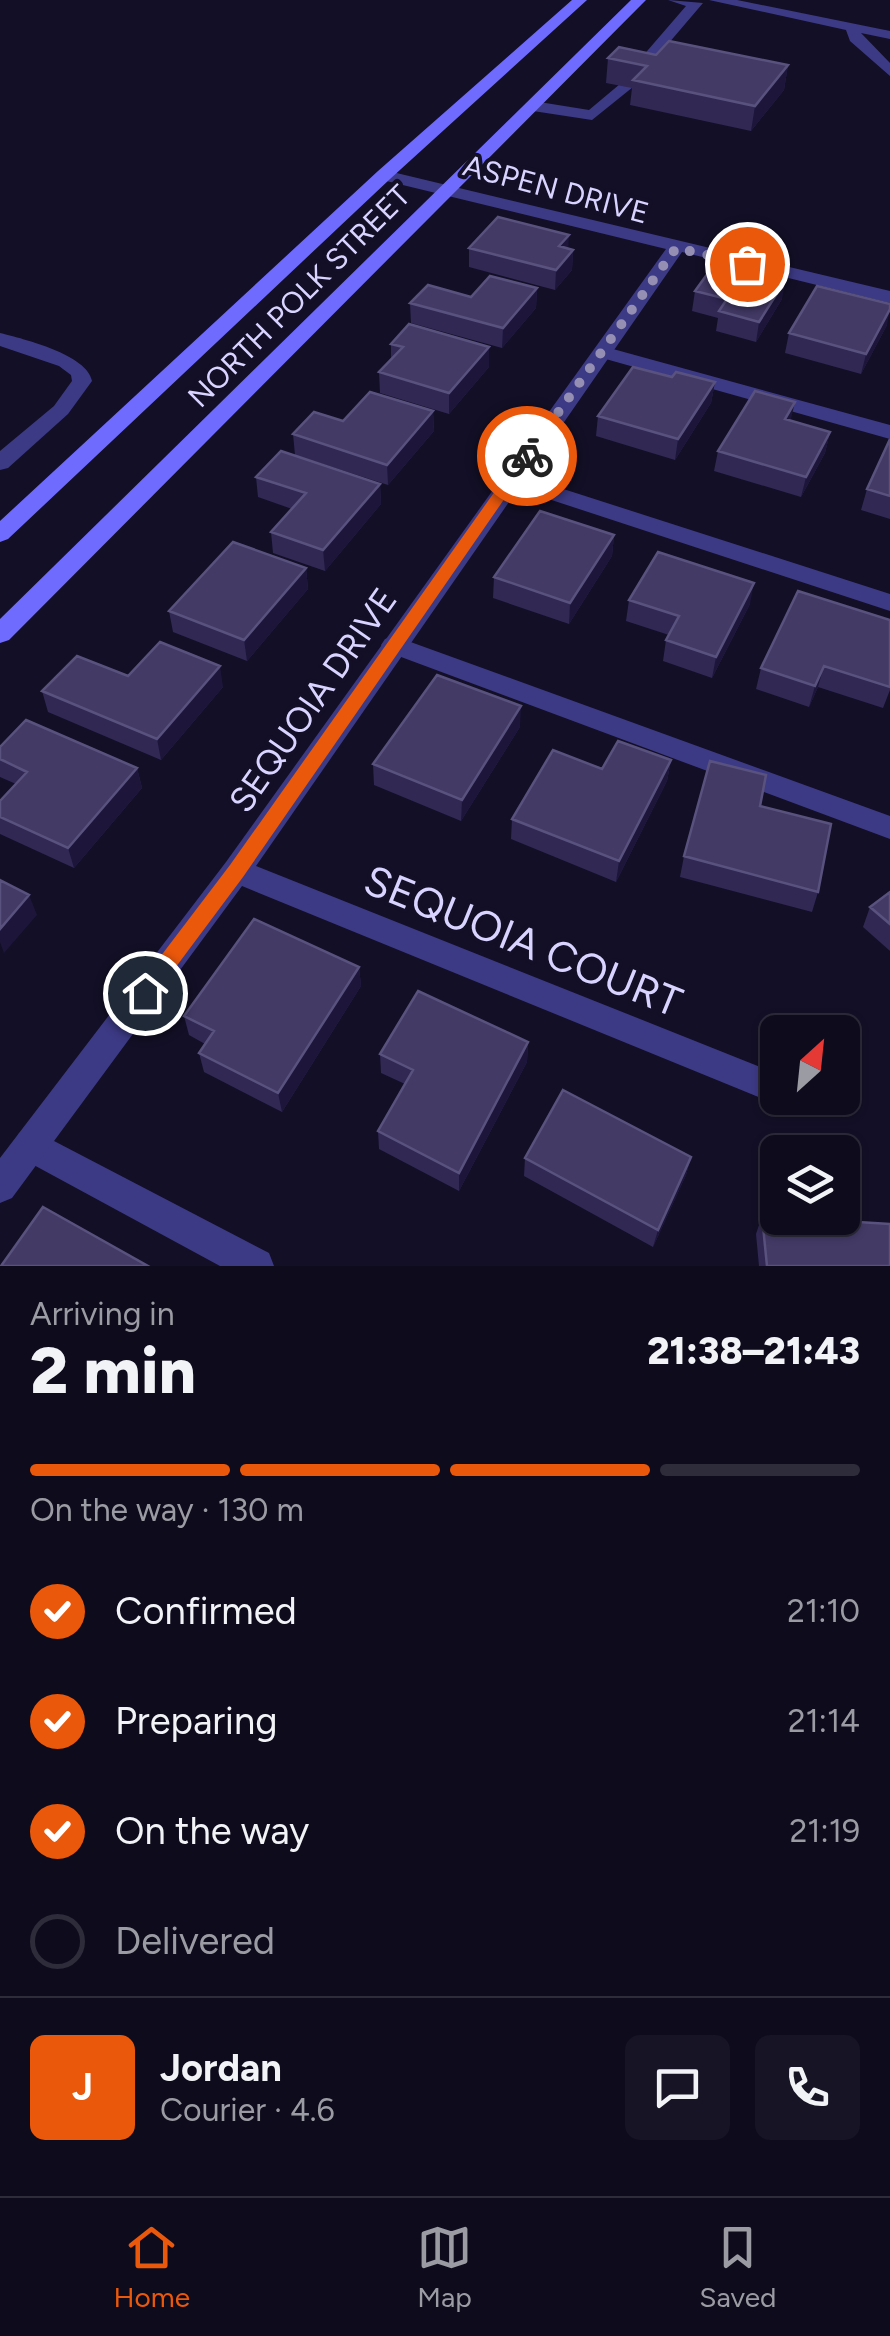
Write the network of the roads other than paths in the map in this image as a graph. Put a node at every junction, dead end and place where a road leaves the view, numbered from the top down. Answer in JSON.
{"nodes":[{"id":1,"x":580,"y":0,"type":"edge"},
{"id":2,"x":639,"y":0,"type":"edge"},
{"id":3,"x":676,"y":0,"type":"edge"},
{"id":4,"x":715,"y":0,"type":"edge"},
{"id":5,"x":696,"y":4,"type":"junction"},
{"id":6,"x":852,"y":28,"type":"junction"},
{"id":7,"x":890,"y":35,"type":"edge"},
{"id":8,"x":890,"y":71,"type":"edge"},
{"id":9,"x":533,"y":106,"type":"junction"},
{"id":10,"x":384,"y":175,"type":"junction"},
{"id":11,"x":449,"y":189,"type":"junction"},
{"id":12,"x":676,"y":248,"type":"junction"},
{"id":13,"x":890,"y":297,"type":"edge"},
{"id":14,"x":0,"y":339,"type":"edge"},
{"id":15,"x":602,"y":352,"type":"junction"},
{"id":16,"x":890,"y":432,"type":"edge"},
{"id":17,"x":0,"y":463,"type":"edge"},
{"id":18,"x":510,"y":480,"type":"junction"},
{"id":19,"x":0,"y":534,"type":"edge"},
{"id":20,"x":890,"y":602,"type":"edge"},
{"id":21,"x":0,"y":634,"type":"edge"},
{"id":22,"x":394,"y":646,"type":"junction"},
{"id":23,"x":890,"y":828,"type":"edge"},
{"id":24,"x":236,"y":871,"type":"junction"},
{"id":25,"x":760,"y":1083,"type":"edge"},
{"id":26,"x":31,"y":1145,"type":"junction"},
{"id":27,"x":0,"y":1186,"type":"edge"},
{"id":28,"x":256,"y":1266,"type":"edge"}],
"edges":[{"from":1,"to":10,"type":"main road","name":"NORTH POLK STREET"},
{"from":2,"to":9,"type":"main road","name":"NORTH POLK STREET"},
{"from":3,"to":5,"type":"street"},
{"from":4,"to":5,"type":"street"},
{"from":4,"to":6,"type":"street"},
{"from":5,"to":9,"type":"street"},
{"from":6,"to":7,"type":"street"},
{"from":6,"to":8,"type":"street"},
{"from":9,"to":11,"type":"main road","name":"NORTH POLK STREET"},
{"from":10,"to":11,"type":"street","name":"ASPEN DRIVE"},
{"from":10,"to":19,"type":"main road","name":"NORTH POLK STREET"},
{"from":11,"to":12,"type":"street","name":"ASPEN DRIVE"},
{"from":11,"to":21,"type":"main road","name":"NORTH POLK STREET"},
{"from":12,"to":13,"type":"street","name":"ASPEN DRIVE"},
{"from":12,"to":15,"type":"street","name":"SEQUOIA DRIVE"},
{"from":14,"to":17,"type":"street"},
{"from":15,"to":16,"type":"street"},
{"from":15,"to":18,"type":"street","name":"SEQUOIA DRIVE"},
{"from":18,"to":20,"type":"street"},
{"from":18,"to":22,"type":"street","name":"SEQUOIA DRIVE"},
{"from":22,"to":23,"type":"street"},
{"from":22,"to":24,"type":"street","name":"SEQUOIA DRIVE"},
{"from":24,"to":25,"type":"street","name":"SEQUOIA COURT"},
{"from":24,"to":26,"type":"street","name":"SEQUOIA DRIVE"},
{"from":26,"to":27,"type":"street","name":"SEQUOIA DRIVE"},
{"from":26,"to":28,"type":"street"}]}
